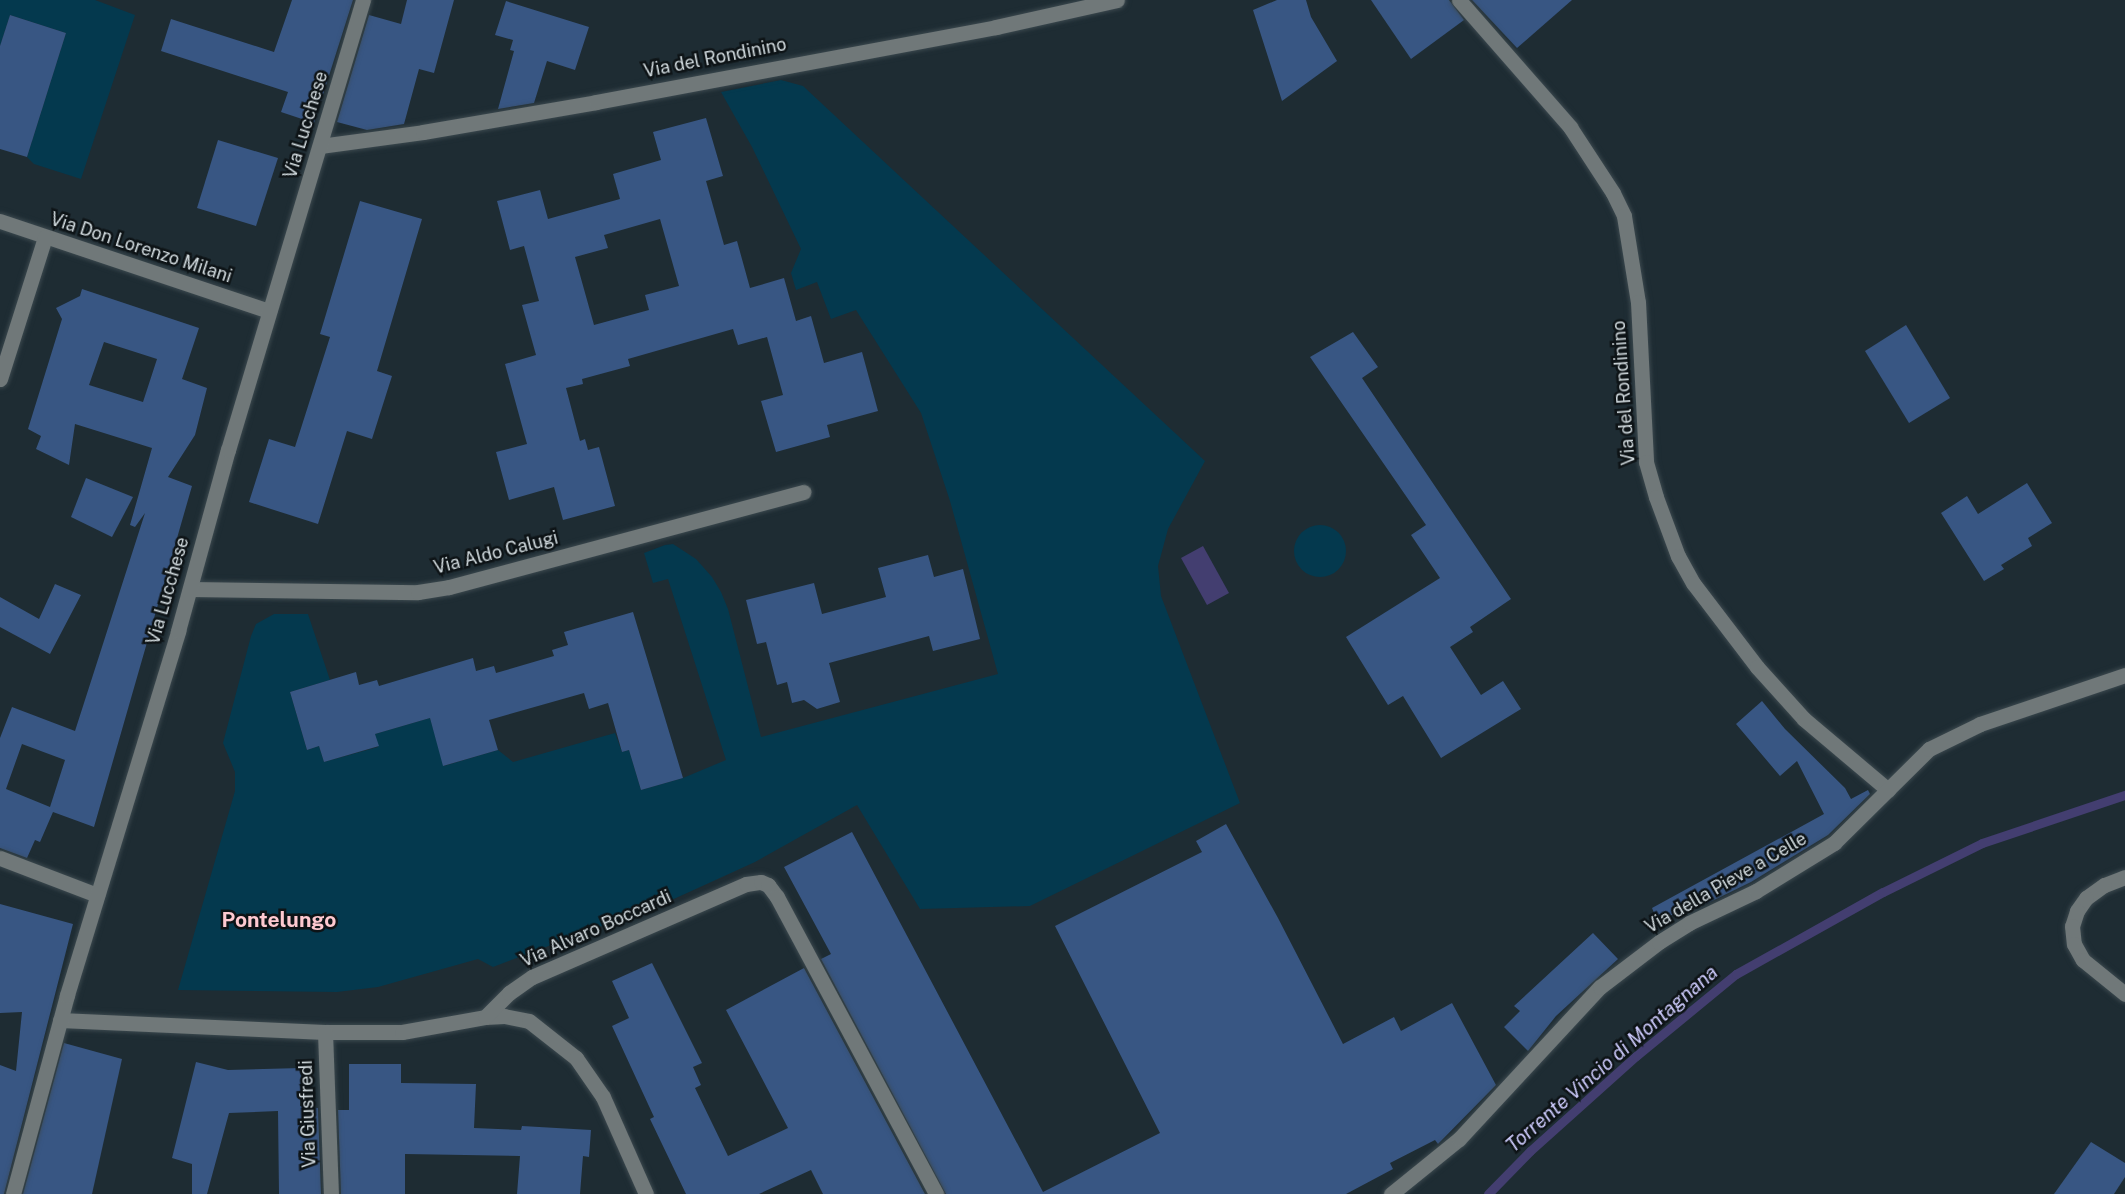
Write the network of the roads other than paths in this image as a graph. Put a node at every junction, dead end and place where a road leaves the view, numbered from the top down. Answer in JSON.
{"nodes":[{"id":1,"x":363,"y":0,"type":"edge"},
{"id":2,"x":1117,"y":0,"type":"edge"},
{"id":3,"x":1459,"y":0,"type":"edge"},
{"id":4,"x":320,"y":146,"type":"junction"},
{"id":5,"x":0,"y":221,"type":"edge"},
{"id":6,"x":45,"y":237,"type":"junction"},
{"id":7,"x":269,"y":311,"type":"junction"},
{"id":8,"x":0,"y":380,"type":"edge"},
{"id":9,"x":804,"y":492,"type":"dead end"},
{"id":10,"x":190,"y":590,"type":"junction"},
{"id":11,"x":2125,"y":675,"type":"edge"},
{"id":12,"x":1888,"y":790,"type":"junction"},
{"id":13,"x":0,"y":858,"type":"edge"},
{"id":14,"x":2125,"y":877,"type":"edge"},
{"id":15,"x":97,"y":895,"type":"junction"},
{"id":16,"x":2125,"y":994,"type":"edge"},
{"id":17,"x":485,"y":1017,"type":"junction"},
{"id":18,"x":60,"y":1020,"type":"junction"},
{"id":19,"x":325,"y":1032,"type":"junction"},
{"id":20,"x":13,"y":1194,"type":"edge"},
{"id":21,"x":331,"y":1194,"type":"edge"},
{"id":22,"x":646,"y":1194,"type":"edge"},
{"id":23,"x":936,"y":1194,"type":"edge"},
{"id":24,"x":1391,"y":1194,"type":"edge"}],
"edges":[{"from":1,"to":4,"type":"street","name":"Via Lucchese"},
{"from":2,"to":4,"type":"street","name":"Via del Rondinino"},
{"from":3,"to":12,"type":"street","name":"Via del Rondinino"},
{"from":4,"to":7,"type":"street","name":"Via Lucchese"},
{"from":5,"to":6,"type":"street","name":"Via Don Lorenzo Milani"},
{"from":6,"to":7,"type":"street","name":"Via Don Lorenzo Milani"},
{"from":6,"to":8,"type":"street"},
{"from":7,"to":10,"type":"street","name":"Via Lucchese"},
{"from":9,"to":10,"type":"street","name":"Via Aldo Calugi"},
{"from":10,"to":15,"type":"street","name":"Via Lucchese"},
{"from":11,"to":12,"type":"street","name":"Via della Pieve a Celle"},
{"from":12,"to":24,"type":"street","name":"Via della Pieve a Celle"},
{"from":13,"to":15,"type":"street"},
{"from":14,"to":16,"type":"street"},
{"from":15,"to":18,"type":"street","name":"Via Lucchese"},
{"from":17,"to":19,"type":"street"},
{"from":17,"to":22,"type":"street"},
{"from":17,"to":23,"type":"street","name":"Via Alvaro Boccardi"},
{"from":18,"to":19,"type":"street"},
{"from":18,"to":20,"type":"street","name":"Via Lucchese"},
{"from":19,"to":21,"type":"street","name":"Via Giusfredi"}]}
